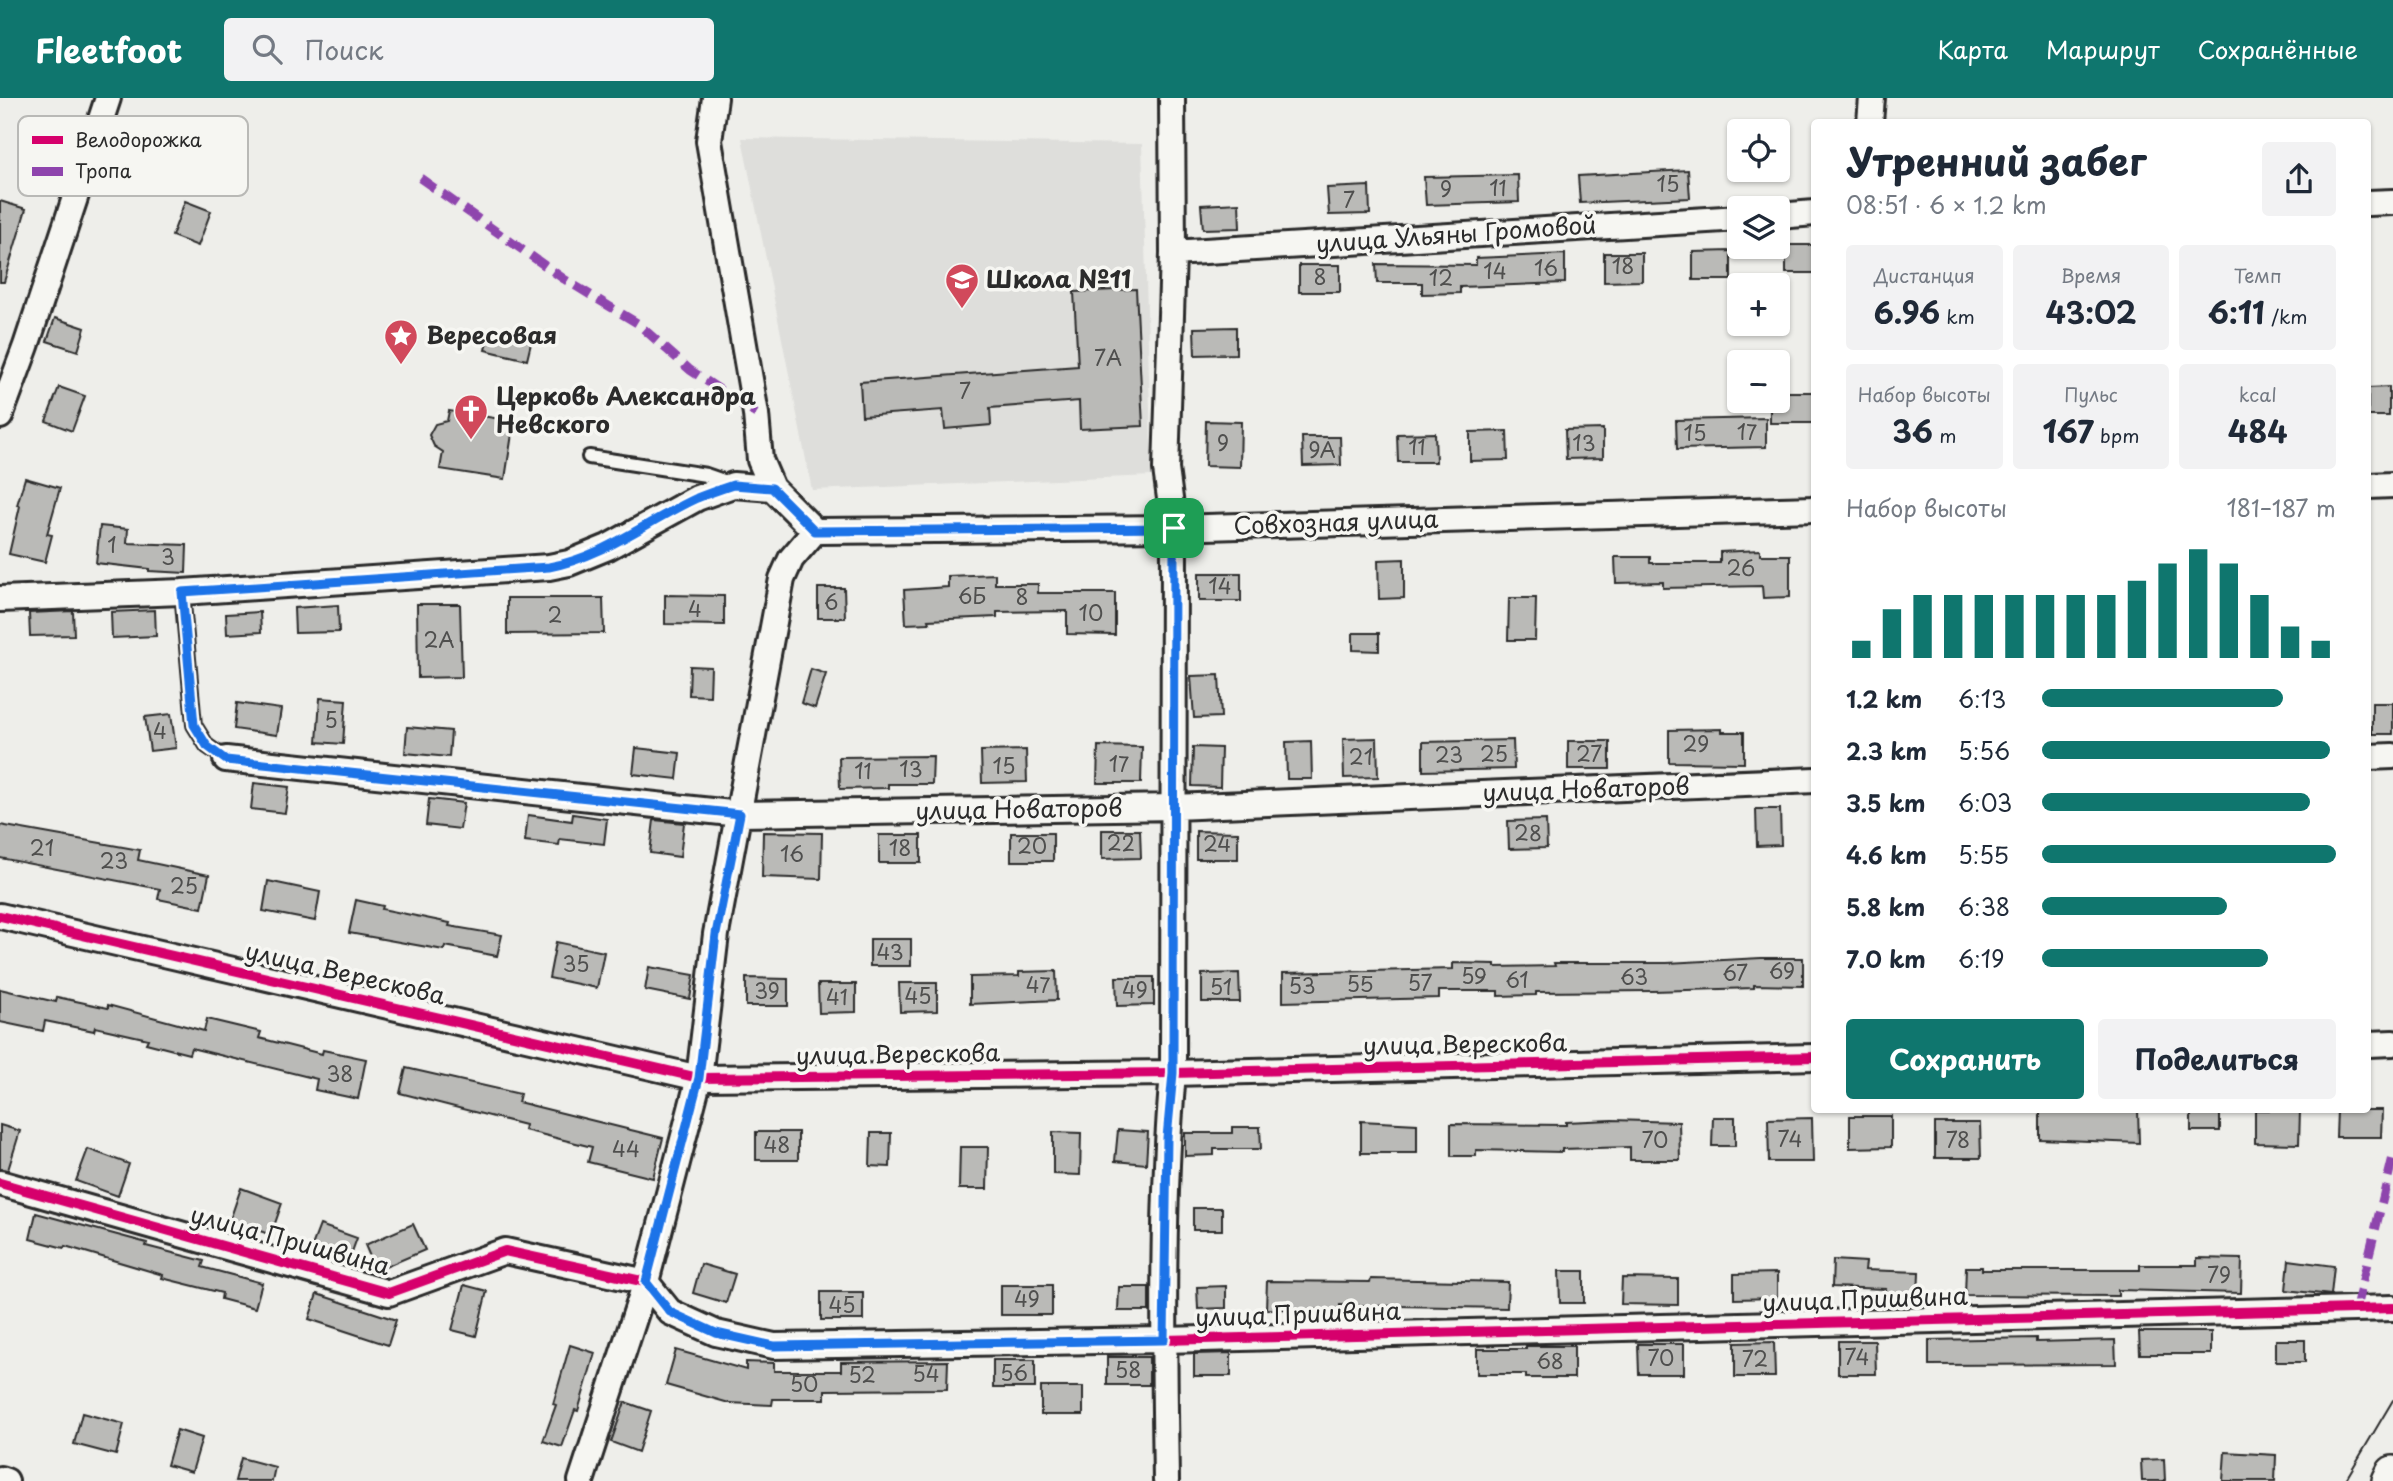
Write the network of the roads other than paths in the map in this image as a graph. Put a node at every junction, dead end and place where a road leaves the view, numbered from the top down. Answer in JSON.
{"nodes":[{"id":1,"x":108,"y":98,"type":"edge"},
{"id":2,"x":715,"y":98,"type":"edge"},
{"id":3,"x":1171,"y":98,"type":"edge"},
{"id":4,"x":1872,"y":98,"type":"edge"},
{"id":5,"x":102,"y":116,"type":"edge"},
{"id":6,"x":1870,"y":119,"type":"edge"},
{"id":7,"x":76,"y":196,"type":"edge"},
{"id":8,"x":2393,"y":202,"type":"edge"},
{"id":9,"x":2371,"y":203,"type":"edge"},
{"id":10,"x":1811,"y":213,"type":"edge"},
{"id":11,"x":1790,"y":215,"type":"edge"},
{"id":12,"x":1727,"y":219,"type":"edge"},
{"id":13,"x":1173,"y":253,"type":"junction"},
{"id":14,"x":0,"y":416,"type":"edge"},
{"id":15,"x":589,"y":457,"type":"dead end"},
{"id":16,"x":733,"y":485,"type":"junction"},
{"id":17,"x":2393,"y":485,"type":"edge"},
{"id":18,"x":2371,"y":486,"type":"edge"},
{"id":19,"x":772,"y":488,"type":"junction"},
{"id":20,"x":1811,"y":509,"type":"edge"},
{"id":21,"x":1174,"y":528,"type":"junction"},
{"id":22,"x":815,"y":531,"type":"junction"},
{"id":23,"x":182,"y":592,"type":"junction"},
{"id":24,"x":0,"y":599,"type":"edge"},
{"id":25,"x":2393,"y":756,"type":"edge"},
{"id":26,"x":2371,"y":757,"type":"edge"},
{"id":27,"x":226,"y":760,"type":"joint"},
{"id":28,"x":1811,"y":780,"type":"edge"},
{"id":29,"x":1174,"y":807,"type":"junction"},
{"id":30,"x":740,"y":814,"type":"junction"},
{"id":31,"x":0,"y":916,"type":"edge"},
{"id":32,"x":2393,"y":1043,"type":"edge"},
{"id":33,"x":2371,"y":1044,"type":"edge"},
{"id":34,"x":1811,"y":1057,"type":"edge"},
{"id":35,"x":1173,"y":1073,"type":"junction"},
{"id":36,"x":699,"y":1078,"type":"junction"},
{"id":37,"x":0,"y":1183,"type":"edge"},
{"id":38,"x":646,"y":1282,"type":"junction"},
{"id":39,"x":2393,"y":1308,"type":"edge"},
{"id":40,"x":1164,"y":1340,"type":"junction"},
{"id":41,"x":2393,"y":1473,"type":"edge"},
{"id":42,"x":0,"y":1479,"type":"edge"},
{"id":43,"x":6,"y":1481,"type":"edge"},
{"id":44,"x":581,"y":1481,"type":"edge"},
{"id":45,"x":1166,"y":1481,"type":"edge"},
{"id":46,"x":2389,"y":1481,"type":"edge"}],
"edges":[{"from":1,"to":5,"type":"street"},
{"from":2,"to":19,"type":"street"},
{"from":3,"to":13,"type":"street"},
{"from":4,"to":6,"type":"street"},
{"from":7,"to":14,"type":"street"},
{"from":8,"to":9,"type":"street"},
{"from":10,"to":11,"type":"street"},
{"from":12,"to":13,"type":"street","name":"улица Ульяны Громовой"},
{"from":13,"to":21,"type":"street"},
{"from":15,"to":16,"type":"lane"},
{"from":16,"to":19,"type":"street"},
{"from":16,"to":23,"type":"street"},
{"from":17,"to":18,"type":"street"},
{"from":19,"to":22,"type":"street"},
{"from":20,"to":21,"type":"street","name":"Совхозная улица"},
{"from":21,"to":22,"type":"street","name":"Совхозная улица"},
{"from":21,"to":29,"type":"street"},
{"from":22,"to":30,"type":"street"},
{"from":23,"to":24,"type":"street"},
{"from":23,"to":27,"type":"lane"},
{"from":25,"to":26,"type":"street"},
{"from":27,"to":30,"type":"street","name":"улица Новаторов"},
{"from":28,"to":29,"type":"street","name":"улица Новаторов"},
{"from":29,"to":30,"type":"street","name":"улица Новаторов"},
{"from":29,"to":35,"type":"street"},
{"from":30,"to":36,"type":"street"},
{"from":31,"to":36,"type":"street","name":"улица Верескова"},
{"from":32,"to":33,"type":"street"},
{"from":34,"to":35,"type":"street","name":"улица Верескова"},
{"from":35,"to":36,"type":"street","name":"улица Верескова"},
{"from":35,"to":40,"type":"street"},
{"from":36,"to":38,"type":"street"},
{"from":37,"to":38,"type":"street","name":"улица Пришвина"},
{"from":38,"to":40,"type":"street","name":"улица Пришвина"},
{"from":38,"to":44,"type":"street"},
{"from":39,"to":40,"type":"street","name":"улица Пришвина"},
{"from":40,"to":45,"type":"street"},
{"from":41,"to":46,"type":"main road"},
{"from":42,"to":43,"type":"street"}]}
